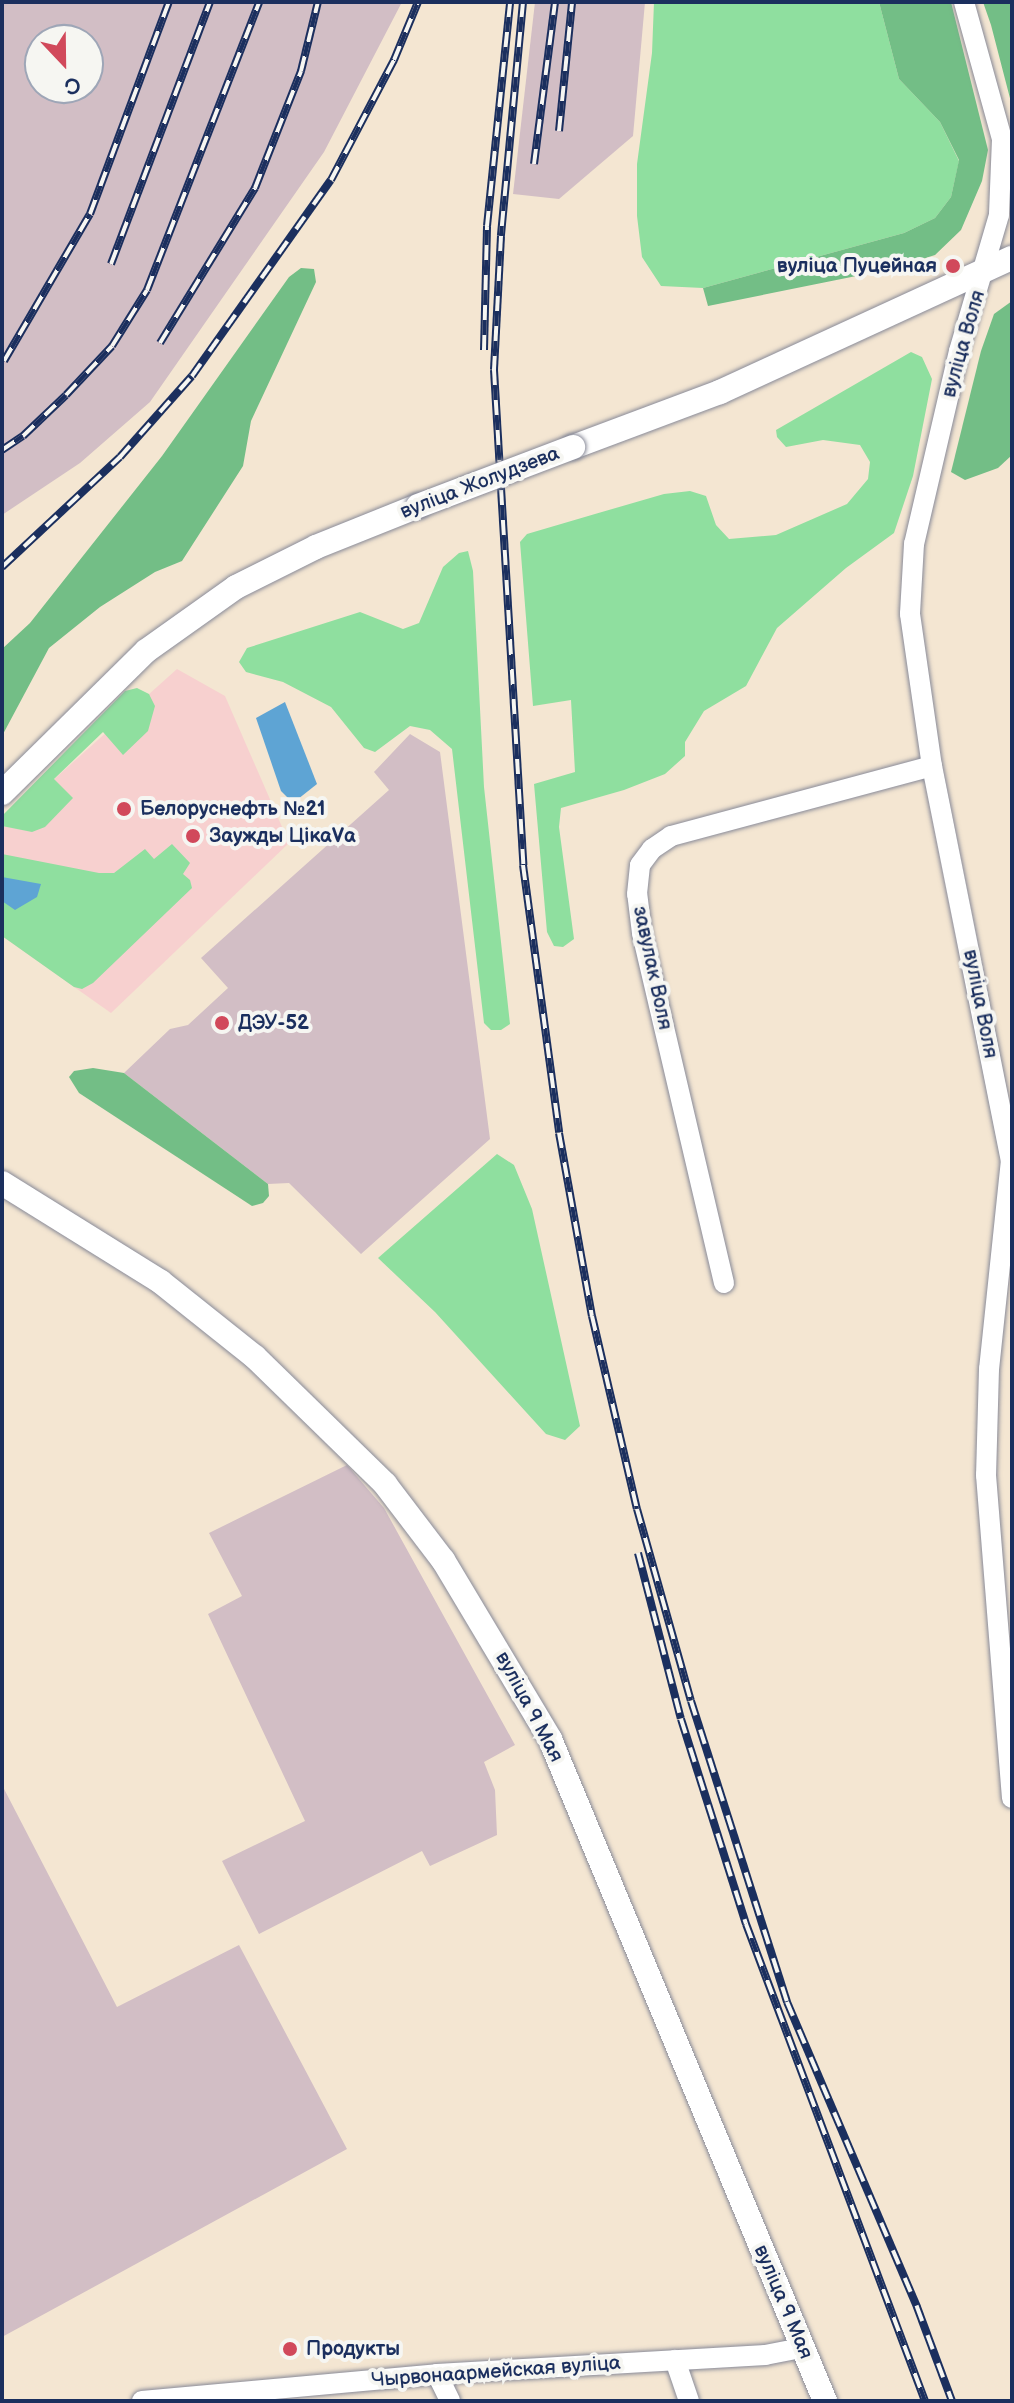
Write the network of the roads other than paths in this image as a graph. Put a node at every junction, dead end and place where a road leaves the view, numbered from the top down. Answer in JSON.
{"nodes":[{"id":1,"x":964,"y":2,"type":"edge"},
{"id":2,"x":1012,"y":258,"type":"edge"},
{"id":3,"x":986,"y":268,"type":"junction"},
{"id":4,"x":932,"y":766,"type":"junction"},
{"id":5,"x":2,"y":793,"type":"edge"},
{"id":6,"x":2,"y":1183,"type":"edge"},
{"id":7,"x":724,"y":1283,"type":"dead end"},
{"id":8,"x":1012,"y":1798,"type":"edge"},
{"id":9,"x":802,"y":2348,"type":"junction"},
{"id":10,"x":675,"y":2360,"type":"junction"},
{"id":11,"x":437,"y":2374,"type":"junction"},
{"id":12,"x":305,"y":2394,"type":"edge"},
{"id":13,"x":145,"y":2401,"type":"edge"},
{"id":14,"x":450,"y":2401,"type":"edge"},
{"id":15,"x":689,"y":2401,"type":"edge"},
{"id":16,"x":825,"y":2401,"type":"edge"}],
"edges":[{"from":1,"to":3,"type":"street","name":"вуліца Воля"},
{"from":2,"to":3,"type":"main road","name":"вуліца Жолудзева"},
{"from":3,"to":4,"type":"street","name":"вуліца Воля"},
{"from":3,"to":5,"type":"main road","name":"вуліца Жолудзева","bridge":true},
{"from":4,"to":7,"type":"street","name":"завулак Воля"},
{"from":4,"to":8,"type":"street","name":"вуліца Воля"},
{"from":6,"to":9,"type":"main road","name":"вуліца 9 Мая"},
{"from":9,"to":10,"type":"street","name":"Чырвонаармейская вуліца"},
{"from":9,"to":16,"type":"main road","name":"вуліца 9 Мая"},
{"from":10,"to":11,"type":"street","name":"Чырвонаармейская вуліца"},
{"from":10,"to":15,"type":"street"},
{"from":11,"to":12,"type":"street","name":"Чырвонаармейская вуліца"},
{"from":11,"to":14,"type":"street"},
{"from":12,"to":13,"type":"street","name":"Чырвонаармейская вуліца"}]}
